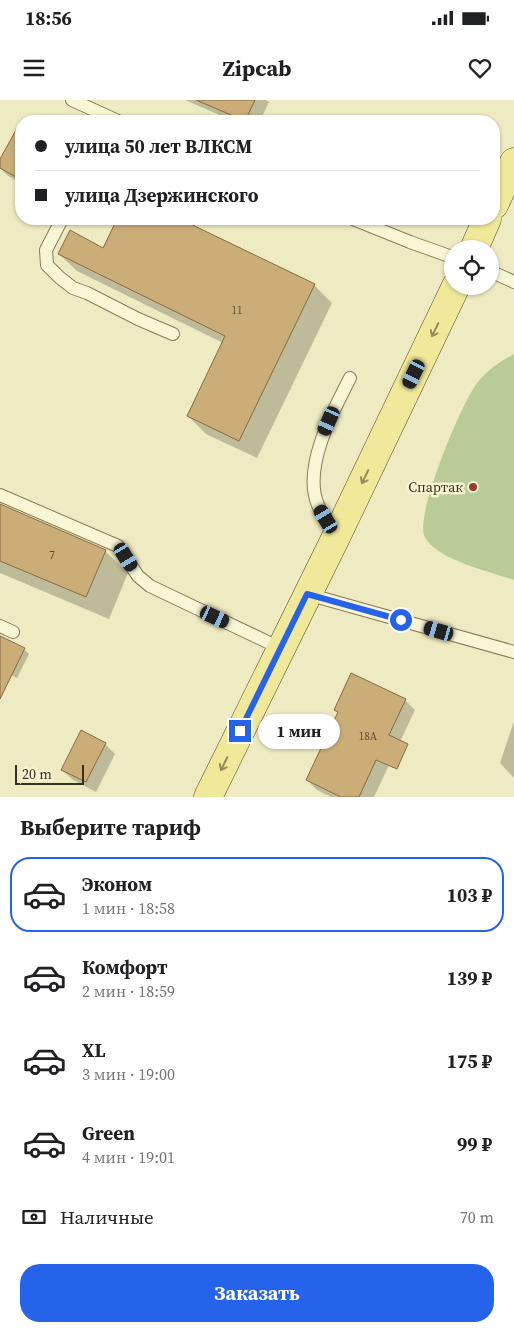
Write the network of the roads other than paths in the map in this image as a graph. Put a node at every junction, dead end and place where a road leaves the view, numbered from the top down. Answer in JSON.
{"nodes":[{"id":1,"x":72,"y":100,"type":"edge"},
{"id":2,"x":101,"y":115,"type":"edge"},
{"id":3,"x":514,"y":162,"type":"edge"},
{"id":4,"x":500,"y":192,"type":"edge"},
{"id":5,"x":59,"y":225,"type":"edge"},
{"id":6,"x":368,"y":225,"type":"edge"},
{"id":7,"x":485,"y":225,"type":"edge"},
{"id":8,"x":478,"y":240,"type":"edge"},
{"id":9,"x":444,"y":254,"type":"edge"},
{"id":10,"x":499,"y":275,"type":"edge"},
{"id":11,"x":514,"y":282,"type":"edge"},
{"id":12,"x":452,"y":295,"type":"edge"},
{"id":13,"x":173,"y":334,"type":"dead end"},
{"id":14,"x":350,"y":378,"type":"dead end"},
{"id":15,"x":0,"y":495,"type":"edge"},
{"id":16,"x":338,"y":533,"type":"junction"},
{"id":17,"x":307,"y":594,"type":"junction"},
{"id":18,"x":0,"y":626,"type":"edge"},
{"id":19,"x":13,"y":632,"type":"dead end"},
{"id":20,"x":280,"y":648,"type":"junction"},
{"id":21,"x":514,"y":652,"type":"edge"},
{"id":22,"x":208,"y":797,"type":"edge"}],
"edges":[{"from":1,"to":2,"type":"lane"},
{"from":3,"to":4,"type":"main road"},
{"from":5,"to":13,"type":"lane"},
{"from":6,"to":9,"type":"lane"},
{"from":7,"to":8,"type":"main road"},
{"from":10,"to":11,"type":"lane"},
{"from":12,"to":16,"type":"main road","one_way":true},
{"from":14,"to":16,"type":"lane"},
{"from":15,"to":20,"type":"lane"},
{"from":16,"to":17,"type":"main road"},
{"from":17,"to":20,"type":"main road"},
{"from":17,"to":21,"type":"lane"},
{"from":18,"to":19,"type":"lane"},
{"from":20,"to":22,"type":"main road","one_way":true}]}
